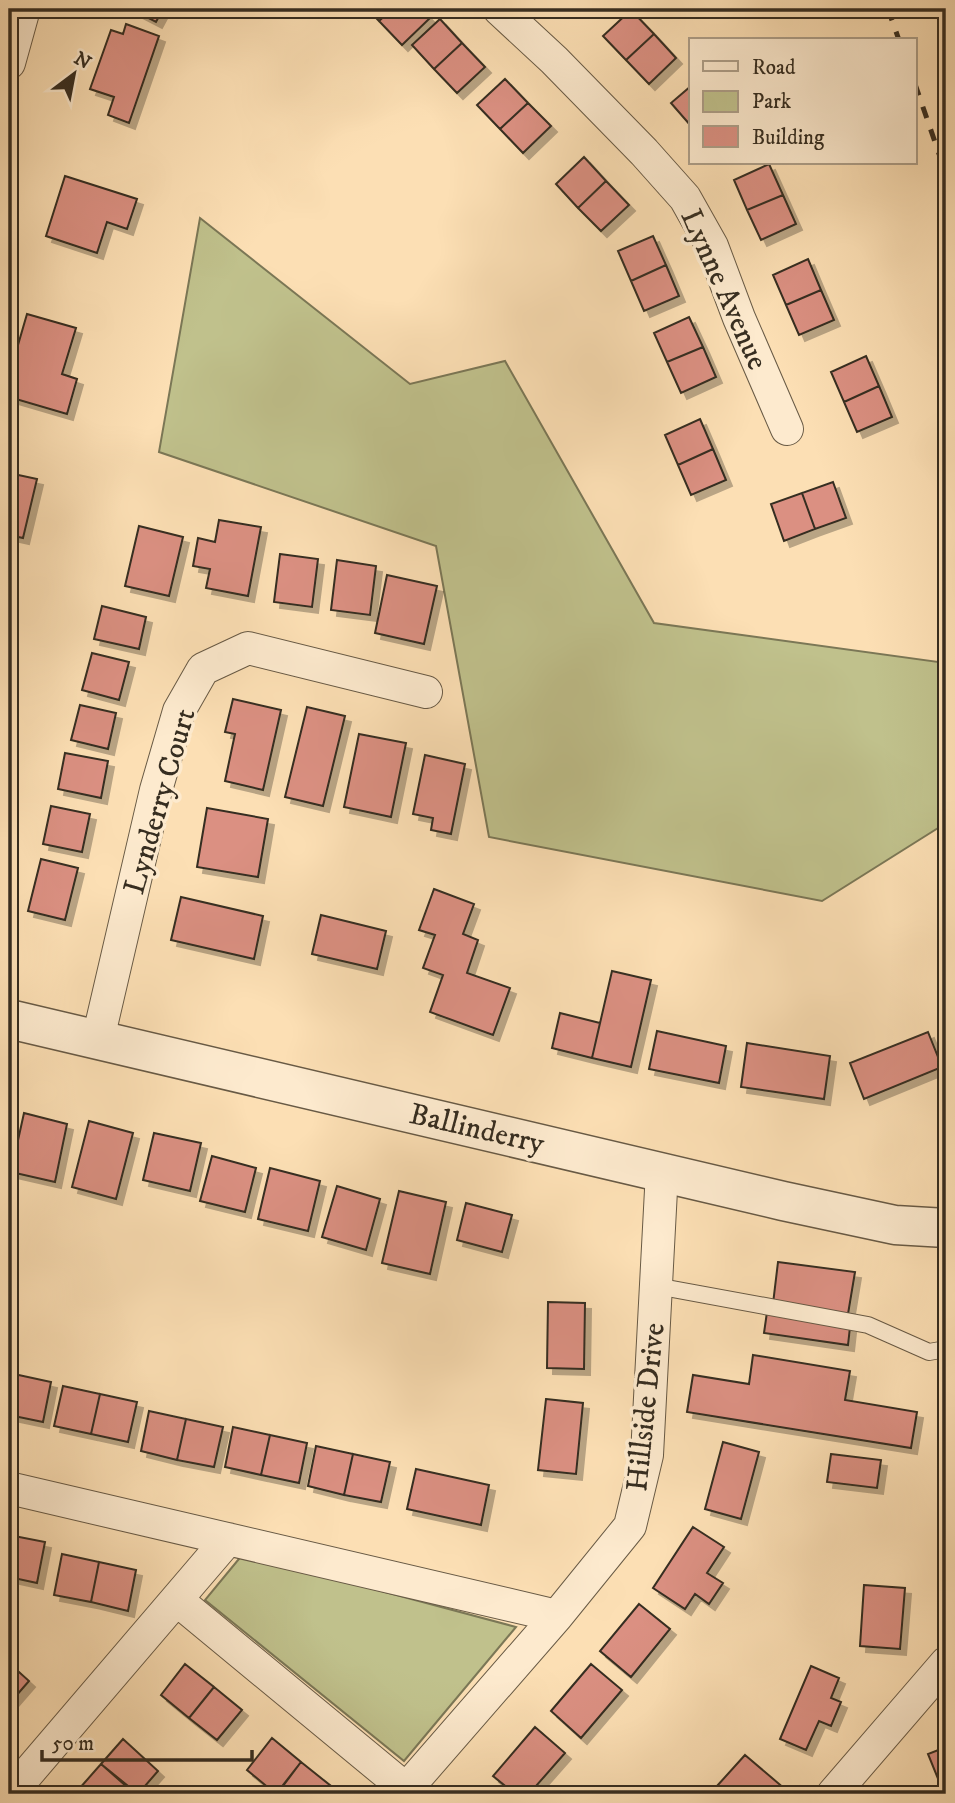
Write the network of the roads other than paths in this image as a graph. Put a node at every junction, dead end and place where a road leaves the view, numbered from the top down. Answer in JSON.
{"nodes":[{"id":1,"x":24,"y":9,"type":"edge"},
{"id":2,"x":499,"y":9,"type":"edge"},
{"id":3,"x":9,"y":63,"type":"edge"},
{"id":4,"x":788,"y":429,"type":"dead end"},
{"id":5,"x":426,"y":692,"type":"dead end"},
{"id":6,"x":9,"y":1019,"type":"edge"},
{"id":7,"x":98,"y":1039,"type":"junction"},
{"id":8,"x":662,"y":1171,"type":"junction"},
{"id":9,"x":946,"y":1228,"type":"edge"},
{"id":10,"x":656,"y":1286,"type":"junction"},
{"id":11,"x":946,"y":1349,"type":"edge"},
{"id":12,"x":9,"y":1488,"type":"edge"},
{"id":13,"x":228,"y":1539,"type":"junction"},
{"id":14,"x":177,"y":1600,"type":"junction"},
{"id":15,"x":556,"y":1616,"type":"junction"},
{"id":16,"x":946,"y":1663,"type":"edge"},
{"id":17,"x":404,"y":1792,"type":"edge"},
{"id":18,"x":10,"y":1794,"type":"edge"},
{"id":19,"x":833,"y":1794,"type":"edge"}],
"edges":[{"from":1,"to":3,"type":"street"},
{"from":2,"to":4,"type":"street","name":"Lynne Avenue"},
{"from":5,"to":7,"type":"street","name":"Lynderry Court"},
{"from":6,"to":7,"type":"street","name":"Ballinderry"},
{"from":7,"to":8,"type":"street","name":"Ballinderry"},
{"from":8,"to":9,"type":"street","name":"Ballinderry"},
{"from":8,"to":10,"type":"street","name":"Hillside Drive"},
{"from":10,"to":11,"type":"lane"},
{"from":10,"to":15,"type":"street","name":"Hillside Drive"},
{"from":12,"to":13,"type":"street"},
{"from":13,"to":14,"type":"street"},
{"from":13,"to":15,"type":"street"},
{"from":14,"to":17,"type":"street","name":"Hillside Drive"},
{"from":14,"to":18,"type":"street"},
{"from":15,"to":17,"type":"street","name":"Hillside Drive"},
{"from":16,"to":19,"type":"street"}]}
